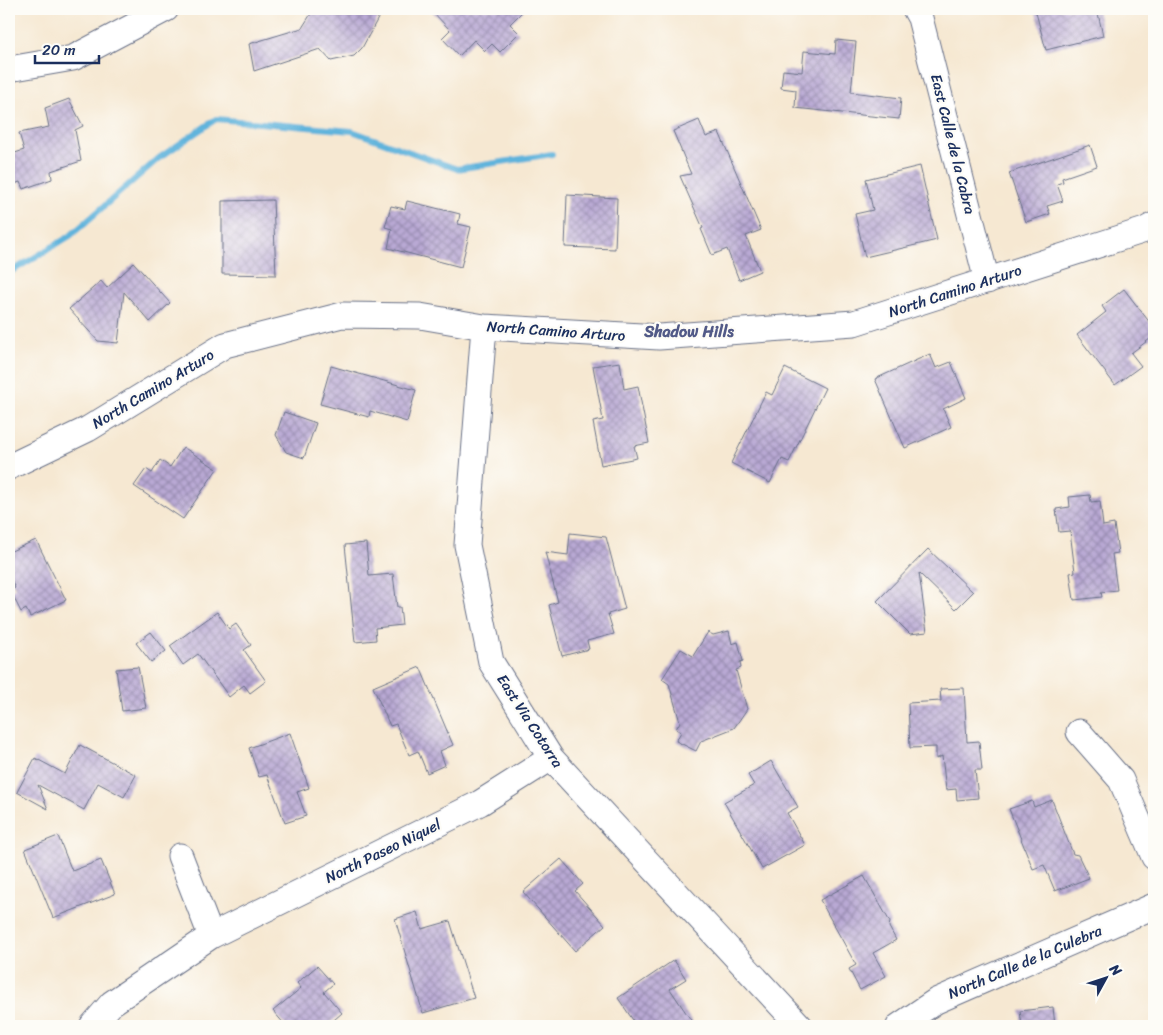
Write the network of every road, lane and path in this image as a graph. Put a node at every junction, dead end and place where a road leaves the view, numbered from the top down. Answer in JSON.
{"nodes":[{"id":1,"x":166,"y":9,"type":"edge"},
{"id":2,"x":914,"y":9,"type":"edge"},
{"id":3,"x":9,"y":70,"type":"edge"},
{"id":4,"x":1154,"y":225,"type":"edge"},
{"id":5,"x":987,"y":281,"type":"junction"},
{"id":6,"x":484,"y":327,"type":"junction"},
{"id":7,"x":9,"y":467,"type":"edge"},
{"id":8,"x":1079,"y":732,"type":"dead end"},
{"id":9,"x":551,"y":758,"type":"junction"},
{"id":10,"x":180,"y":856,"type":"dead end"},
{"id":11,"x":1154,"y":857,"type":"edge"},
{"id":12,"x":1154,"y":906,"type":"edge"},
{"id":13,"x":211,"y":936,"type":"junction"},
{"id":14,"x":92,"y":1026,"type":"edge"},
{"id":15,"x":800,"y":1026,"type":"edge"},
{"id":16,"x":900,"y":1026,"type":"edge"}],
"edges":[{"from":1,"to":3,"type":"street"},
{"from":2,"to":5,"type":"street","name":"East Calle de la Cabra"},
{"from":4,"to":5,"type":"street","name":"North Camino Arturo"},
{"from":5,"to":6,"type":"street","name":"North Camino Arturo"},
{"from":6,"to":7,"type":"street","name":"North Camino Arturo"},
{"from":6,"to":9,"type":"street","name":"East Via Cotorra"},
{"from":8,"to":11,"type":"street"},
{"from":9,"to":13,"type":"street","name":"North Paseo Niquel"},
{"from":9,"to":15,"type":"street","name":"East Via Cotorra"},
{"from":10,"to":13,"type":"street"},
{"from":12,"to":16,"type":"street","name":"North Calle de la Culebra"},
{"from":13,"to":14,"type":"street","name":"North Paseo Niquel"}]}
